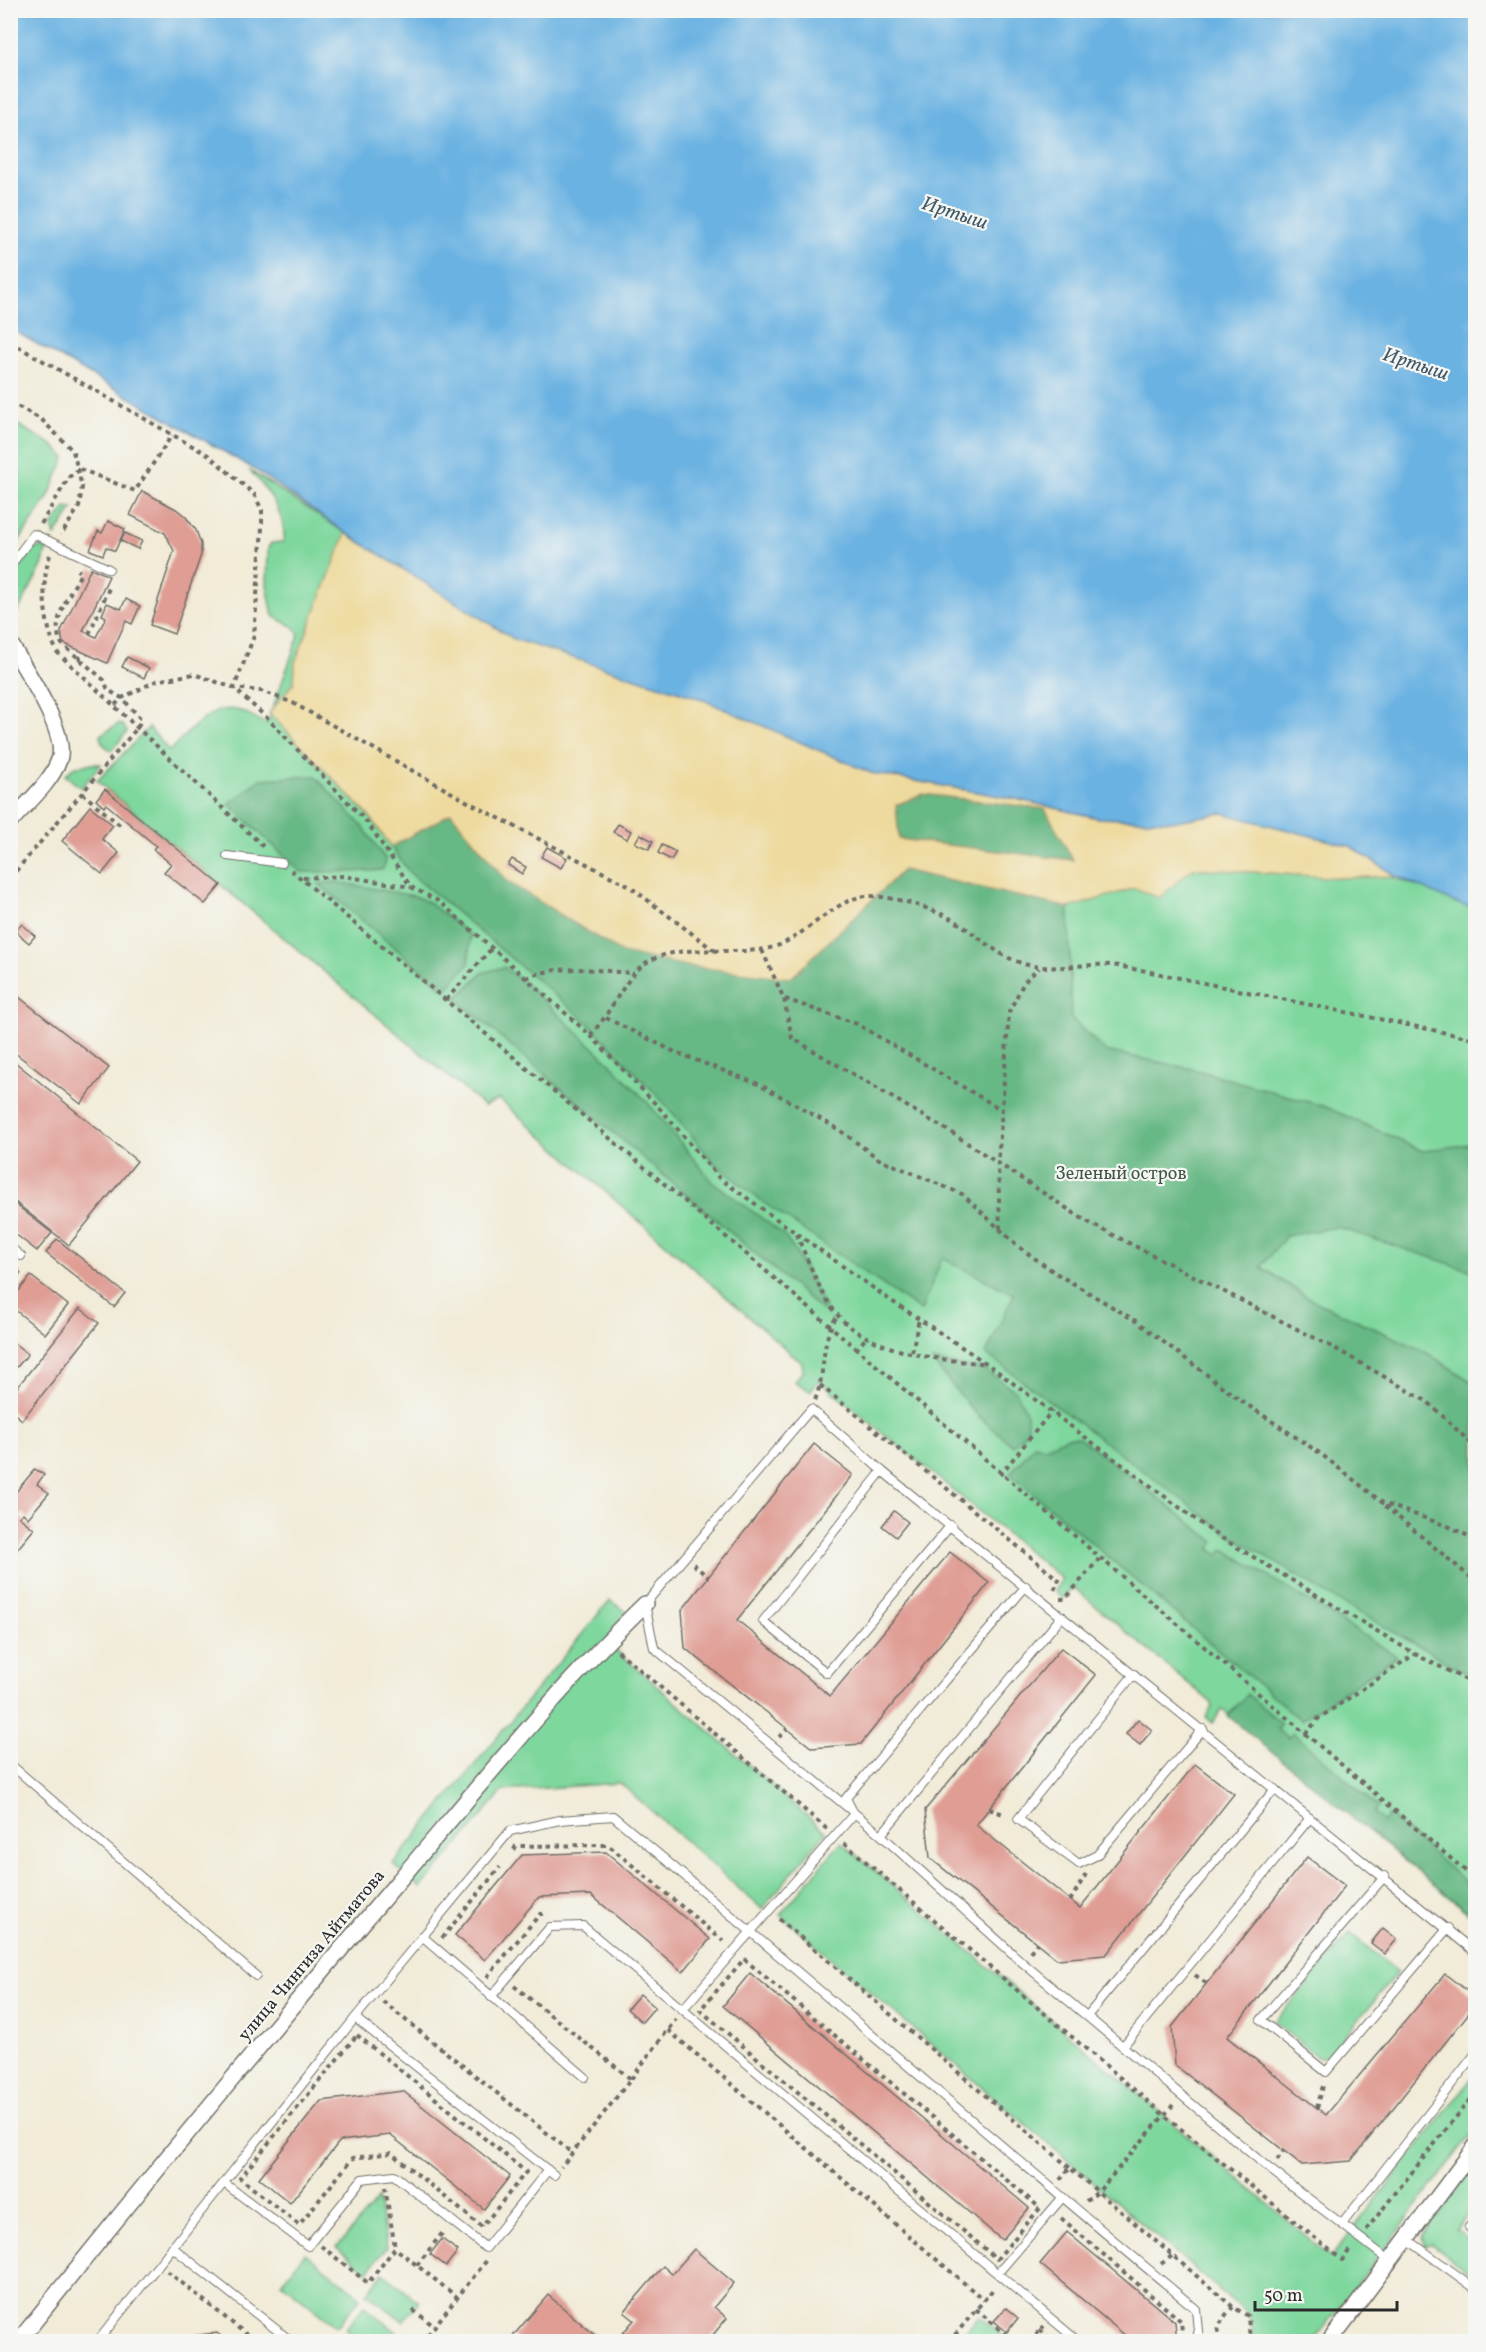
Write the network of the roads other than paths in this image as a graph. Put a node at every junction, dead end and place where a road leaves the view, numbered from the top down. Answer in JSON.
{"nodes":[{"id":1,"x":10,"y":566,"type":"edge"},
{"id":2,"x":109,"y":569,"type":"dead end"},
{"id":3,"x":10,"y":643,"type":"edge"},
{"id":4,"x":10,"y":822,"type":"edge"},
{"id":5,"x":227,"y":856,"type":"dead end"},
{"id":6,"x":282,"y":863,"type":"road end"},
{"id":7,"x":10,"y":1248,"type":"edge"},
{"id":8,"x":21,"y":1256,"type":"dead end"},
{"id":9,"x":882,"y":1471,"type":"junction"},
{"id":10,"x":951,"y":1525,"type":"junction"},
{"id":11,"x":1026,"y":1586,"type":"junction"},
{"id":12,"x":645,"y":1604,"type":"junction"},
{"id":13,"x":1062,"y":1616,"type":"junction"},
{"id":14,"x":1134,"y":1674,"type":"junction"},
{"id":15,"x":1203,"y":1729,"type":"junction"},
{"id":16,"x":12,"y":1769,"type":"edge"},
{"id":17,"x":1275,"y":1789,"type":"junction"},
{"id":18,"x":854,"y":1814,"type":"junction"},
{"id":19,"x":1310,"y":1818,"type":"junction"},
{"id":20,"x":881,"y":1835,"type":"junction"},
{"id":21,"x":1385,"y":1876,"type":"junction"},
{"id":22,"x":1448,"y":1928,"type":"junction"},
{"id":23,"x":752,"y":1931,"type":"junction"},
{"id":24,"x":422,"y":1936,"type":"junction"},
{"id":25,"x":1476,"y":1953,"type":"edge"},
{"id":26,"x":256,"y":1976,"type":"dead end"},
{"id":27,"x":491,"y":1997,"type":"junction"},
{"id":28,"x":683,"y":2009,"type":"junction"},
{"id":29,"x":1088,"y":2015,"type":"junction"},
{"id":30,"x":355,"y":2018,"type":"junction"},
{"id":31,"x":1124,"y":2045,"type":"junction"},
{"id":32,"x":1476,"y":2053,"type":"edge"},
{"id":33,"x":585,"y":2077,"type":"dead end"},
{"id":34,"x":1476,"y":2146,"type":"edge"},
{"id":35,"x":224,"y":2183,"type":"junction"},
{"id":36,"x":1062,"y":2198,"type":"junction"},
{"id":37,"x":1476,"y":2220,"type":"edge"},
{"id":38,"x":1342,"y":2224,"type":"junction"},
{"id":39,"x":1476,"y":2234,"type":"edge"},
{"id":40,"x":1407,"y":2239,"type":"junction"},
{"id":41,"x":172,"y":2247,"type":"junction"},
{"id":42,"x":1390,"y":2261,"type":"junction"},
{"id":43,"x":998,"y":2273,"type":"junction"},
{"id":44,"x":1476,"y":2289,"type":"edge"},
{"id":45,"x":18,"y":2342,"type":"edge"},
{"id":46,"x":97,"y":2342,"type":"edge"},
{"id":47,"x":292,"y":2342,"type":"edge"},
{"id":48,"x":1079,"y":2342,"type":"edge"},
{"id":49,"x":1199,"y":2342,"type":"edge"},
{"id":50,"x":1329,"y":2342,"type":"edge"}],
"edges":[{"from":1,"to":2,"type":"lane"},
{"from":3,"to":4,"type":"street"},
{"from":5,"to":6,"type":"lane"},
{"from":7,"to":8,"type":"lane"},
{"from":9,"to":10,"type":"lane"},
{"from":9,"to":10,"type":"lane"},
{"from":9,"to":12,"type":"lane"},
{"from":10,"to":11,"type":"lane"},
{"from":11,"to":13,"type":"lane"},
{"from":11,"to":18,"type":"lane"},
{"from":12,"to":18,"type":"lane"},
{"from":12,"to":45,"type":"street","name":"улица Чингиза Айтматова"},
{"from":13,"to":14,"type":"lane"},
{"from":13,"to":20,"type":"lane"},
{"from":14,"to":15,"type":"lane"},
{"from":14,"to":15,"type":"lane"},
{"from":15,"to":17,"type":"lane"},
{"from":16,"to":26,"type":"lane"},
{"from":17,"to":19,"type":"lane"},
{"from":17,"to":29,"type":"lane"},
{"from":18,"to":20,"type":"lane"},
{"from":18,"to":23,"type":"lane"},
{"from":19,"to":21,"type":"lane"},
{"from":19,"to":31,"type":"lane"},
{"from":20,"to":29,"type":"lane"},
{"from":21,"to":22,"type":"lane"},
{"from":21,"to":22,"type":"lane"},
{"from":22,"to":25,"type":"lane"},
{"from":23,"to":24,"type":"lane"},
{"from":23,"to":28,"type":"lane"},
{"from":23,"to":36,"type":"lane"},
{"from":24,"to":27,"type":"lane"},
{"from":24,"to":30,"type":"lane"},
{"from":27,"to":28,"type":"lane"},
{"from":27,"to":33,"type":"lane"},
{"from":28,"to":43,"type":"lane"},
{"from":29,"to":31,"type":"lane"},
{"from":30,"to":35,"type":"lane"},
{"from":30,"to":35,"type":"lane"},
{"from":31,"to":38,"type":"lane"},
{"from":32,"to":38,"type":"lane"},
{"from":34,"to":40,"type":"street"},
{"from":35,"to":41,"type":"lane"},
{"from":36,"to":43,"type":"lane"},
{"from":36,"to":49,"type":"lane"},
{"from":37,"to":39,"type":"lane"},
{"from":38,"to":42,"type":"lane"},
{"from":40,"to":42,"type":"street"},
{"from":40,"to":44,"type":"lane"},
{"from":41,"to":46,"type":"lane"},
{"from":41,"to":47,"type":"lane"},
{"from":42,"to":50,"type":"street"},
{"from":43,"to":48,"type":"lane"}]}
